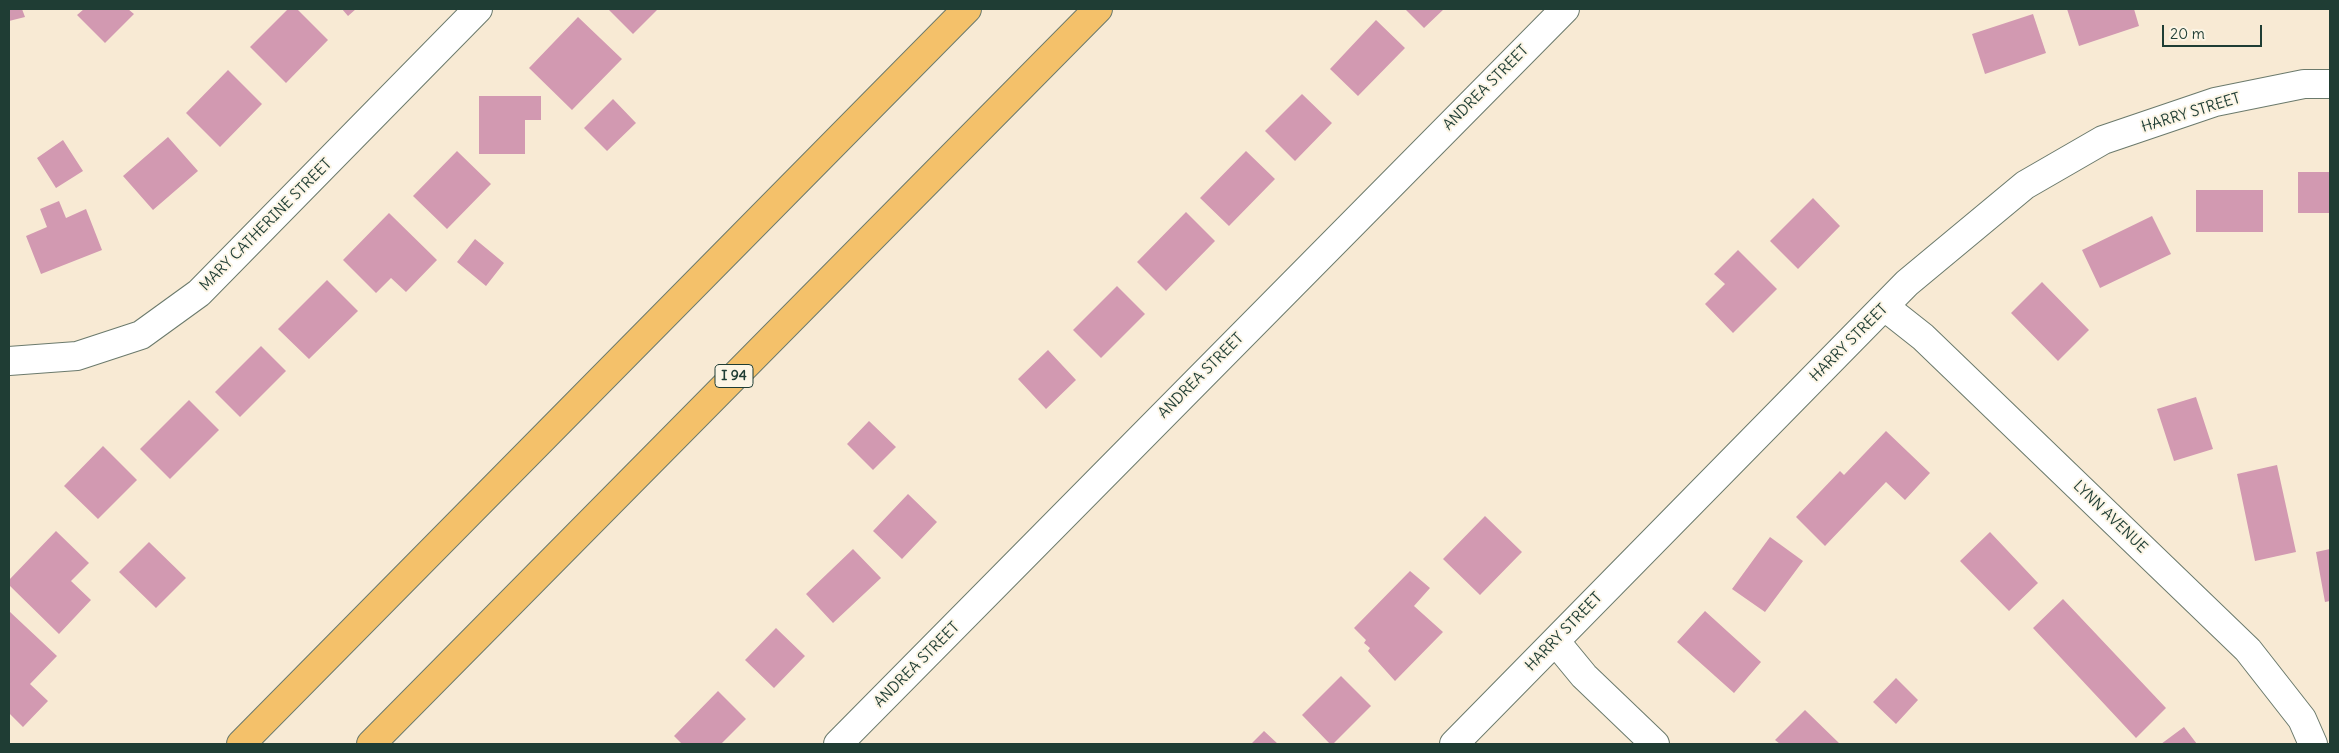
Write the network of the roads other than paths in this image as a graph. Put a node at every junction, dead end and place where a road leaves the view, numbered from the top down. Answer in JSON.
{"nodes":[{"id":1,"x":478,"y":9,"type":"edge"},
{"id":2,"x":967,"y":9,"type":"edge"},
{"id":3,"x":1098,"y":9,"type":"edge"},
{"id":4,"x":1565,"y":9,"type":"edge"},
{"id":5,"x":2330,"y":84,"type":"edge"},
{"id":6,"x":1885,"y":307,"type":"junction"},
{"id":7,"x":9,"y":361,"type":"edge"},
{"id":8,"x":1556,"y":642,"type":"junction"},
{"id":9,"x":241,"y":744,"type":"edge"},
{"id":10,"x":371,"y":744,"type":"edge"},
{"id":11,"x":838,"y":744,"type":"edge"},
{"id":12,"x":1454,"y":744,"type":"edge"},
{"id":13,"x":1656,"y":744,"type":"edge"},
{"id":14,"x":2313,"y":744,"type":"edge"}],
"edges":[{"from":1,"to":7,"type":"street","name":"MARY CATHERINE STREET"},
{"from":2,"to":9,"type":"highway"},
{"from":3,"to":10,"type":"highway","number":"I 94"},
{"from":4,"to":11,"type":"street","name":"ANDREA STREET"},
{"from":5,"to":6,"type":"street","name":"HARRY STREET"},
{"from":6,"to":8,"type":"street","name":"HARRY STREET"},
{"from":6,"to":14,"type":"street","name":"LYNN AVENUE"},
{"from":8,"to":12,"type":"street","name":"HARRY STREET"},
{"from":8,"to":13,"type":"street"}]}
